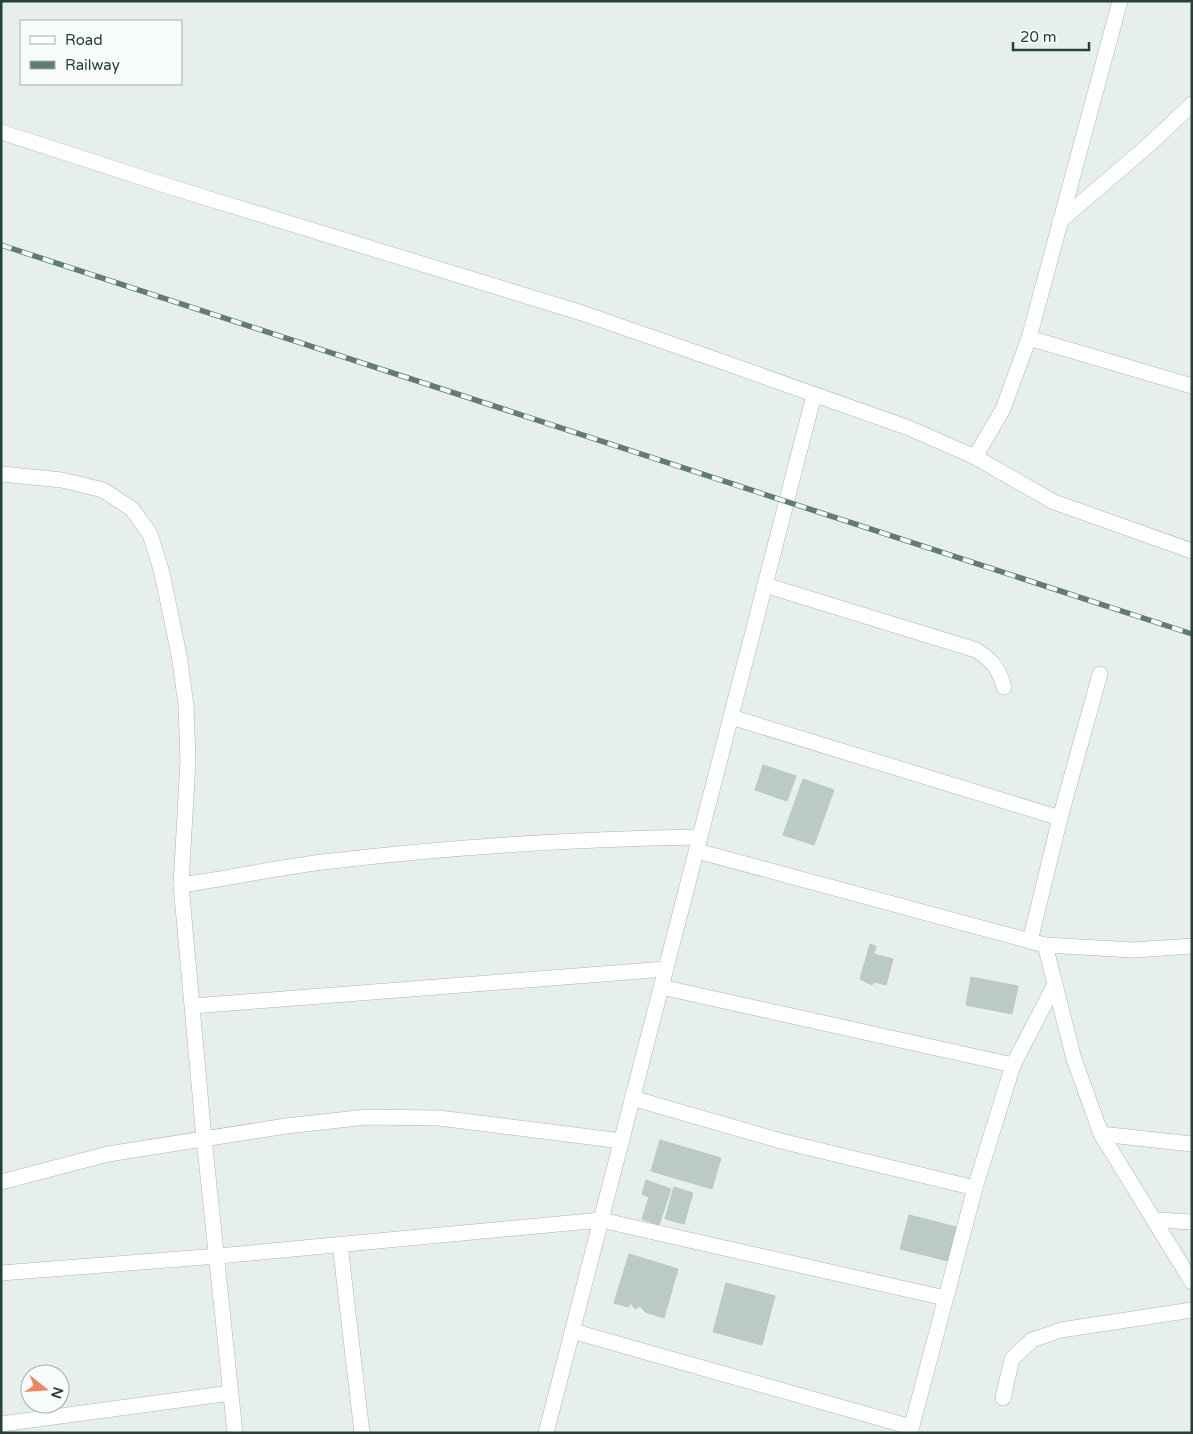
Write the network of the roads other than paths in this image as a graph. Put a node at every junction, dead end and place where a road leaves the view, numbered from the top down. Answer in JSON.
{"nodes":[{"id":1,"x":1120,"y":1,"type":"edge"},
{"id":2,"x":1192,"y":104,"type":"edge"},
{"id":3,"x":1,"y":132,"type":"edge"},
{"id":4,"x":1060,"y":221,"type":"junction"},
{"id":5,"x":1029,"y":338,"type":"junction"},
{"id":6,"x":1192,"y":386,"type":"edge"},
{"id":7,"x":814,"y":395,"type":"junction"},
{"id":8,"x":975,"y":457,"type":"junction"},
{"id":9,"x":1,"y":474,"type":"edge"},
{"id":10,"x":1192,"y":551,"type":"edge"},
{"id":11,"x":765,"y":585,"type":"junction"},
{"id":12,"x":1100,"y":674,"type":"dead end"},
{"id":13,"x":1004,"y":687,"type":"dead end"},
{"id":14,"x":731,"y":717,"type":"junction"},
{"id":15,"x":1060,"y":818,"type":"junction"},
{"id":16,"x":698,"y":844,"type":"junction"},
{"id":17,"x":181,"y":885,"type":"junction"},
{"id":18,"x":1030,"y":941,"type":"junction"},
{"id":19,"x":1045,"y":945,"type":"junction"},
{"id":20,"x":1192,"y":946,"type":"edge"},
{"id":21,"x":666,"y":969,"type":"junction"},
{"id":22,"x":1055,"y":984,"type":"junction"},
{"id":23,"x":661,"y":987,"type":"junction"},
{"id":24,"x":193,"y":1006,"type":"junction"},
{"id":25,"x":1013,"y":1065,"type":"junction"},
{"id":26,"x":632,"y":1098,"type":"junction"},
{"id":27,"x":1102,"y":1134,"type":"junction"},
{"id":28,"x":204,"y":1138,"type":"junction"},
{"id":29,"x":622,"y":1141,"type":"junction"},
{"id":30,"x":1192,"y":1144,"type":"edge"},
{"id":31,"x":1,"y":1182,"type":"edge"},
{"id":32,"x":975,"y":1188,"type":"junction"},
{"id":33,"x":601,"y":1220,"type":"junction"},
{"id":34,"x":1155,"y":1220,"type":"junction"},
{"id":35,"x":1192,"y":1222,"type":"edge"},
{"id":36,"x":340,"y":1244,"type":"junction"},
{"id":37,"x":218,"y":1256,"type":"junction"},
{"id":38,"x":1,"y":1273,"type":"edge"},
{"id":39,"x":1192,"y":1282,"type":"edge"},
{"id":40,"x":944,"y":1298,"type":"junction"},
{"id":41,"x":1192,"y":1310,"type":"edge"},
{"id":42,"x":572,"y":1331,"type":"junction"},
{"id":43,"x":231,"y":1393,"type":"junction"},
{"id":44,"x":1003,"y":1398,"type":"dead end"},
{"id":45,"x":1,"y":1424,"type":"edge"},
{"id":46,"x":39,"y":1426,"type":"edge"},
{"id":47,"x":911,"y":1430,"type":"edge"},
{"id":48,"x":235,"y":1433,"type":"edge"},
{"id":49,"x":362,"y":1433,"type":"edge"},
{"id":50,"x":546,"y":1433,"type":"edge"}],
"edges":[{"from":1,"to":4,"type":"street"},
{"from":2,"to":4,"type":"street"},
{"from":3,"to":7,"type":"street"},
{"from":4,"to":5,"type":"street"},
{"from":5,"to":6,"type":"street"},
{"from":5,"to":8,"type":"street"},
{"from":7,"to":8,"type":"street"},
{"from":7,"to":11,"type":"street"},
{"from":8,"to":10,"type":"street"},
{"from":9,"to":17,"type":"street"},
{"from":11,"to":13,"type":"street"},
{"from":11,"to":14,"type":"street"},
{"from":12,"to":15,"type":"street"},
{"from":14,"to":15,"type":"street"},
{"from":14,"to":16,"type":"street"},
{"from":15,"to":18,"type":"street"},
{"from":16,"to":17,"type":"street"},
{"from":16,"to":18,"type":"street"},
{"from":16,"to":21,"type":"street"},
{"from":17,"to":24,"type":"street"},
{"from":18,"to":19,"type":"street"},
{"from":19,"to":20,"type":"street"},
{"from":19,"to":22,"type":"street"},
{"from":21,"to":23,"type":"street"},
{"from":21,"to":24,"type":"street"},
{"from":22,"to":25,"type":"street"},
{"from":22,"to":27,"type":"street"},
{"from":23,"to":25,"type":"street"},
{"from":23,"to":26,"type":"street"},
{"from":24,"to":28,"type":"street"},
{"from":25,"to":32,"type":"street"},
{"from":26,"to":29,"type":"street"},
{"from":26,"to":32,"type":"street"},
{"from":27,"to":30,"type":"street"},
{"from":27,"to":34,"type":"street"},
{"from":28,"to":29,"type":"street"},
{"from":28,"to":31,"type":"street"},
{"from":28,"to":37,"type":"street"},
{"from":29,"to":33,"type":"street"},
{"from":32,"to":40,"type":"street"},
{"from":33,"to":36,"type":"street"},
{"from":33,"to":40,"type":"street"},
{"from":33,"to":42,"type":"street"},
{"from":34,"to":35,"type":"street"},
{"from":34,"to":39,"type":"street"},
{"from":36,"to":37,"type":"street"},
{"from":36,"to":49,"type":"street"},
{"from":37,"to":38,"type":"street"},
{"from":37,"to":43,"type":"street"},
{"from":40,"to":47,"type":"street"},
{"from":41,"to":44,"type":"street"},
{"from":42,"to":47,"type":"street"},
{"from":42,"to":50,"type":"street"},
{"from":43,"to":46,"type":"street"},
{"from":43,"to":48,"type":"street"},
{"from":45,"to":46,"type":"street"}]}
